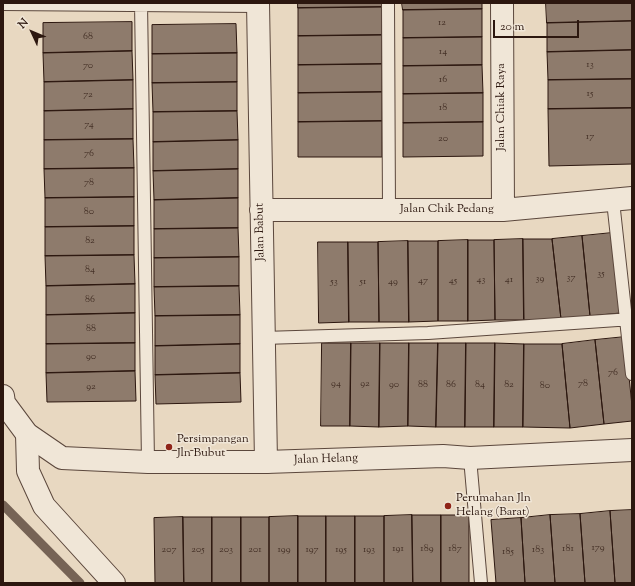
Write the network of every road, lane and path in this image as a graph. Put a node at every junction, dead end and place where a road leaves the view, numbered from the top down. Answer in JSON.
{"nodes":[{"id":1,"x":388,"y":3,"type":"edge"},
{"id":2,"x":502,"y":3,"type":"edge"},
{"id":3,"x":3,"y":4,"type":"edge"},
{"id":4,"x":141,"y":4,"type":"edge"},
{"id":5,"x":258,"y":4,"type":"edge"},
{"id":6,"x":622,"y":200,"type":"edge"},
{"id":7,"x":261,"y":210,"type":"junction"},
{"id":8,"x":389,"y":210,"type":"junction"},
{"id":9,"x":503,"y":210,"type":"junction"},
{"id":10,"x":629,"y":320,"type":"edge"},
{"id":11,"x":263,"y":338,"type":"junction"},
{"id":12,"x":632,"y":374,"type":"edge"},
{"id":13,"x":3,"y":396,"type":"edge"},
{"id":14,"x":28,"y":434,"type":"junction"},
{"id":15,"x":632,"y":450,"type":"edge"},
{"id":16,"x":470,"y":458,"type":"junction"},
{"id":17,"x":148,"y":462,"type":"junction"},
{"id":18,"x":266,"y":462,"type":"junction"},
{"id":19,"x":114,"y":583,"type":"edge"},
{"id":20,"x":480,"y":583,"type":"edge"}],
"edges":[{"from":1,"to":8,"type":"lane"},
{"from":2,"to":9,"type":"street","name":"Jalan Chiak Raya"},
{"from":3,"to":4,"type":"lane"},
{"from":4,"to":5,"type":"lane"},
{"from":4,"to":17,"type":"lane"},
{"from":5,"to":7,"type":"street","name":"Jalan Babut"},
{"from":6,"to":9,"type":"street","name":"Jalan Chik Pedang"},
{"from":6,"to":10,"type":"lane"},
{"from":7,"to":8,"type":"street","name":"Jalan Chik Pedang"},
{"from":7,"to":11,"type":"street","name":"Jalan Babut"},
{"from":8,"to":9,"type":"street","name":"Jalan Chik Pedang"},
{"from":10,"to":11,"type":"lane"},
{"from":10,"to":12,"type":"lane"},
{"from":11,"to":18,"type":"street","name":"Jalan Babut"},
{"from":13,"to":14,"type":"street","name":"Jalan Helang"},
{"from":14,"to":17,"type":"street","name":"Jalan Helang"},
{"from":14,"to":19,"type":"street"},
{"from":15,"to":16,"type":"street","name":"Jalan Helang"},
{"from":16,"to":18,"type":"street","name":"Jalan Helang"},
{"from":16,"to":20,"type":"lane"},
{"from":17,"to":18,"type":"street","name":"Jalan Helang"}]}
